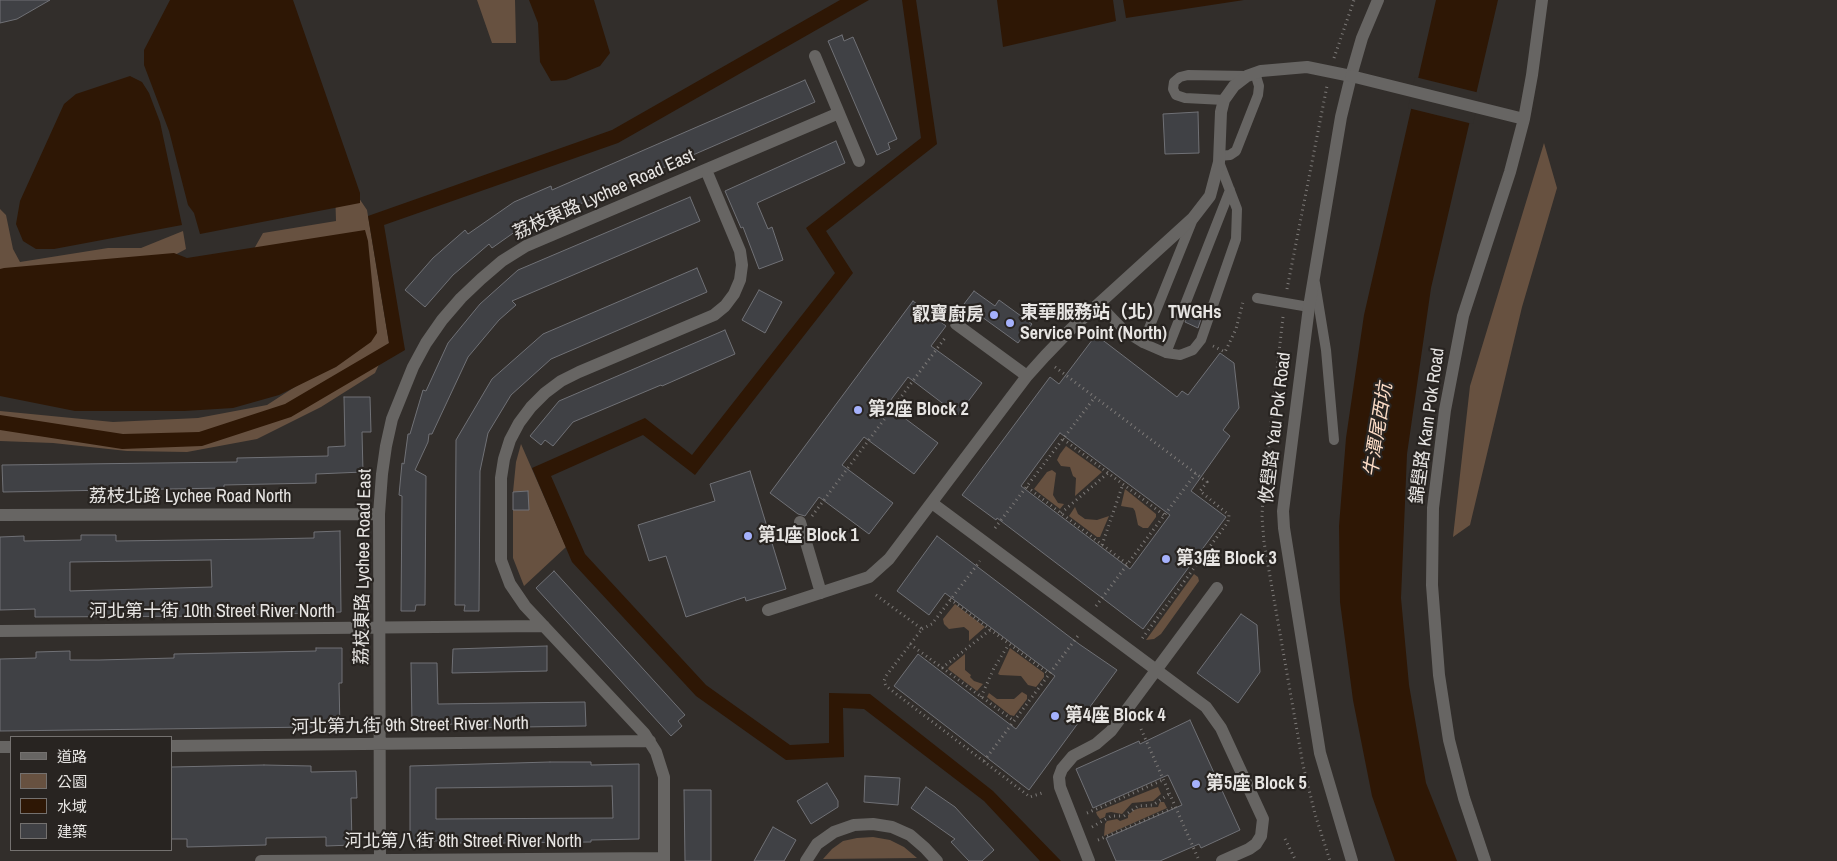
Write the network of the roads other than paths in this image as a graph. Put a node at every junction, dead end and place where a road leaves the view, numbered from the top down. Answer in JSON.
{"nodes":[{"id":1,"x":1378,"y":0,"type":"edge"},
{"id":2,"x":1542,"y":0,"type":"edge"},
{"id":3,"x":815,"y":56,"type":"dead end"},
{"id":4,"x":1251,"y":74,"type":"junction"},
{"id":5,"x":1351,"y":76,"type":"junction"},
{"id":6,"x":1224,"y":100,"type":"junction"},
{"id":7,"x":839,"y":113,"type":"junction"},
{"id":8,"x":1524,"y":119,"type":"junction"},
{"id":9,"x":1219,"y":159,"type":"junction"},
{"id":10,"x":859,"y":162,"type":"dead end"},
{"id":11,"x":706,"y":170,"type":"junction"},
{"id":12,"x":1230,"y":190,"type":"junction"},
{"id":13,"x":1193,"y":218,"type":"junction"},
{"id":14,"x":1314,"y":277,"type":"junction"},
{"id":15,"x":1257,"y":298,"type":"road end"},
{"id":16,"x":1099,"y":304,"type":"junction"},
{"id":17,"x":1309,"y":306,"type":"junction"},
{"id":18,"x":956,"y":324,"type":"dead end"},
{"id":19,"x":1143,"y":343,"type":"junction"},
{"id":20,"x":1166,"y":353,"type":"junction"},
{"id":21,"x":1027,"y":376,"type":"junction"},
{"id":22,"x":1334,"y":440,"type":"dead end"},
{"id":23,"x":932,"y":503,"type":"junction"},
{"id":24,"x":379,"y":514,"type":"junction"},
{"id":25,"x":0,"y":515,"type":"edge"},
{"id":26,"x":805,"y":521,"type":"road end"},
{"id":27,"x":1217,"y":588,"type":"dead end"},
{"id":28,"x":821,"y":593,"type":"junction"},
{"id":29,"x":768,"y":610,"type":"dead end"},
{"id":30,"x":544,"y":626,"type":"junction"},
{"id":31,"x":379,"y":628,"type":"junction"},
{"id":32,"x":0,"y":631,"type":"edge"},
{"id":33,"x":1156,"y":670,"type":"junction"},
{"id":34,"x":650,"y":741,"type":"junction"},
{"id":35,"x":380,"y":744,"type":"junction"},
{"id":36,"x":172,"y":746,"type":"edge"},
{"id":37,"x":664,"y":859,"type":"edge"},
{"id":38,"x":380,"y":860,"type":"edge"},
{"id":39,"x":261,"y":861,"type":"edge"},
{"id":40,"x":806,"y":861,"type":"edge"},
{"id":41,"x":937,"y":861,"type":"edge"},
{"id":42,"x":1089,"y":861,"type":"edge"},
{"id":43,"x":1222,"y":861,"type":"edge"},
{"id":44,"x":1352,"y":861,"type":"edge"},
{"id":45,"x":1485,"y":861,"type":"edge"}],
"edges":[{"from":1,"to":5,"type":"street","name":"攸壆路 Yau Pok Road"},
{"from":2,"to":8,"type":"street","name":"錦壆路 Kam Pok Road"},
{"from":3,"to":7,"type":"street"},
{"from":4,"to":5,"type":"street"},
{"from":4,"to":6,"type":"street"},
{"from":4,"to":6,"type":"lane"},
{"from":4,"to":9,"type":"lane"},
{"from":5,"to":8,"type":"street"},
{"from":5,"to":14,"type":"street","name":"攸壆路 Yau Pok Road"},
{"from":6,"to":9,"type":"street"},
{"from":7,"to":10,"type":"street"},
{"from":7,"to":11,"type":"street","name":"荔枝東路 Lychee Road East"},
{"from":8,"to":45,"type":"street","name":"錦壆路 Kam Pok Road"},
{"from":9,"to":12,"type":"lane"},
{"from":9,"to":13,"type":"street"},
{"from":11,"to":24,"type":"street","name":"荔枝東路 Lychee Road East"},
{"from":11,"to":30,"type":"street"},
{"from":12,"to":20,"type":"lane"},
{"from":12,"to":20,"type":"lane"},
{"from":13,"to":16,"type":"street"},
{"from":13,"to":19,"type":"lane"},
{"from":14,"to":17,"type":"street","name":"攸壆路 Yau Pok Road"},
{"from":14,"to":22,"type":"lane"},
{"from":15,"to":17,"type":"lane"},
{"from":16,"to":19,"type":"lane"},
{"from":16,"to":21,"type":"street"},
{"from":17,"to":44,"type":"street","name":"攸壆路 Yau Pok Road"},
{"from":18,"to":21,"type":"street"},
{"from":19,"to":20,"type":"lane"},
{"from":21,"to":23,"type":"street"},
{"from":23,"to":28,"type":"street"},
{"from":23,"to":33,"type":"street"},
{"from":24,"to":25,"type":"street","name":"荔枝北路 Lychee Road North"},
{"from":24,"to":31,"type":"street","name":"荔枝東路 Lychee Road East"},
{"from":26,"to":28,"type":"street"},
{"from":27,"to":33,"type":"street"},
{"from":28,"to":29,"type":"street"},
{"from":30,"to":31,"type":"street","name":"河北第十街 10th Street River North"},
{"from":30,"to":34,"type":"street"},
{"from":31,"to":32,"type":"street","name":"河北第十街 10th Street River North"},
{"from":31,"to":35,"type":"street","name":"荔枝東路 Lychee Road East"},
{"from":33,"to":42,"type":"street"},
{"from":33,"to":43,"type":"street"},
{"from":34,"to":35,"type":"street","name":"河北第九街 9th Street River North"},
{"from":34,"to":37,"type":"street"},
{"from":35,"to":36,"type":"street","name":"河北第九街 9th Street River North"},
{"from":35,"to":38,"type":"street","name":"荔枝東路 Lychee Road East"},
{"from":37,"to":38,"type":"street","name":"河北第八街 8th Street River North"},
{"from":38,"to":39,"type":"street","name":"河北第八街 8th Street River North"},
{"from":40,"to":41,"type":"street"}]}
